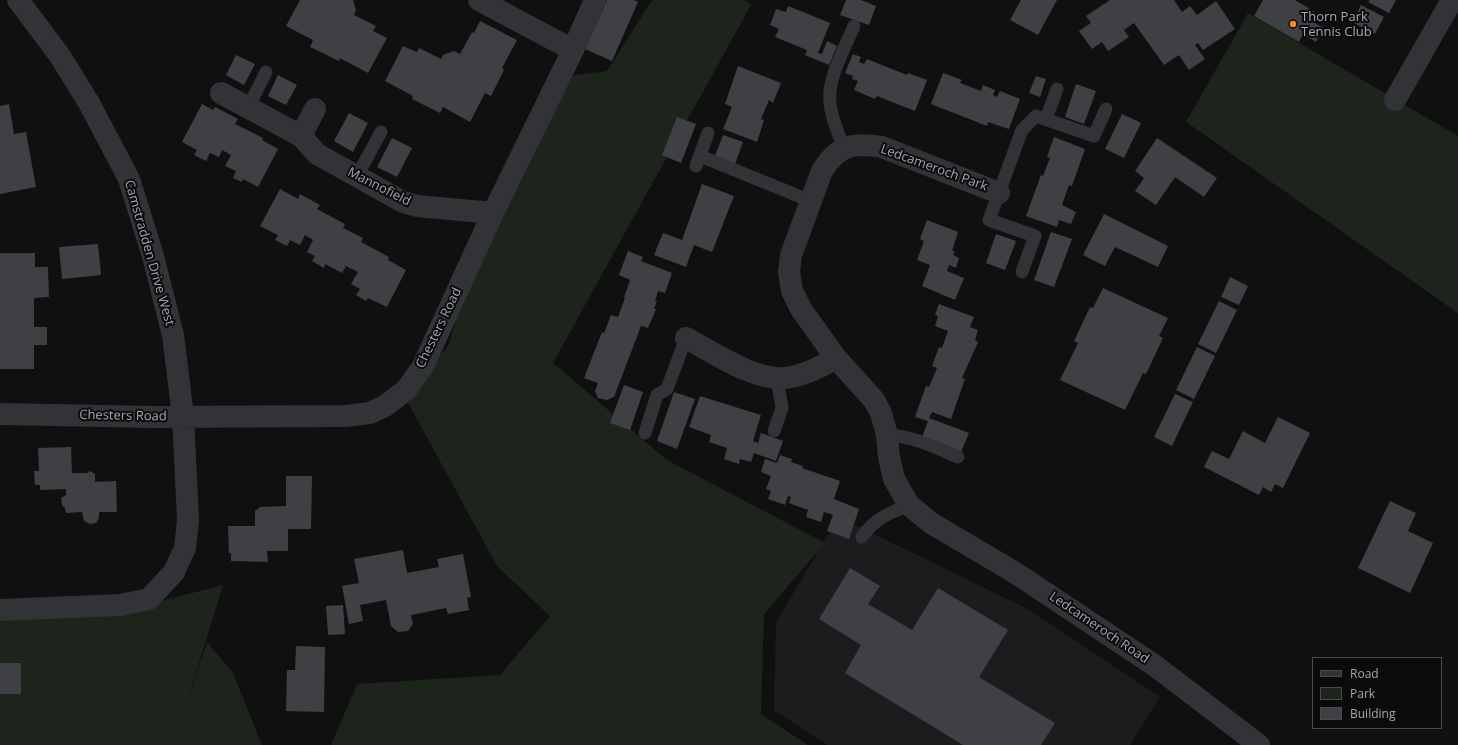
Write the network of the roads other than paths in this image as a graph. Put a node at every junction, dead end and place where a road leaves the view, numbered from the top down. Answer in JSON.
{"nodes":[{"id":1,"x":18,"y":0,"type":"edge"},
{"id":2,"x":479,"y":0,"type":"edge"},
{"id":3,"x":595,"y":0,"type":"edge"},
{"id":4,"x":1452,"y":0,"type":"edge"},
{"id":5,"x":854,"y":26,"type":"dead end"},
{"id":6,"x":573,"y":50,"type":"junction"},
{"id":7,"x":266,"y":72,"type":"dead end"},
{"id":8,"x":1057,"y":88,"type":"dead end"},
{"id":9,"x":221,"y":93,"type":"dead end"},
{"id":10,"x":1395,"y":100,"type":"dead end"},
{"id":11,"x":248,"y":108,"type":"junction"},
{"id":12,"x":315,"y":109,"type":"dead end"},
{"id":13,"x":1106,"y":109,"type":"dead end"},
{"id":14,"x":1046,"y":119,"type":"junction"},
{"id":15,"x":381,"y":132,"type":"dead end"},
{"id":16,"x":708,"y":133,"type":"dead end"},
{"id":17,"x":301,"y":136,"type":"junction"},
{"id":18,"x":844,"y":148,"type":"junction"},
{"id":19,"x":357,"y":176,"type":"junction"},
{"id":20,"x":1000,"y":193,"type":"junction"},
{"id":21,"x":811,"y":201,"type":"junction"},
{"id":22,"x":493,"y":213,"type":"junction"},
{"id":23,"x":1022,"y":272,"type":"dead end"},
{"id":24,"x":686,"y":338,"type":"joint"},
{"id":25,"x":836,"y":358,"type":"junction"},
{"id":26,"x":777,"y":378,"type":"junction"},
{"id":27,"x":0,"y":414,"type":"edge"},
{"id":28,"x":183,"y":416,"type":"junction"},
{"id":29,"x":774,"y":431,"type":"dead end"},
{"id":30,"x":645,"y":433,"type":"dead end"},
{"id":31,"x":887,"y":434,"type":"junction"},
{"id":32,"x":958,"y":457,"type":"dead end"},
{"id":33,"x":909,"y":505,"type":"junction"},
{"id":34,"x":931,"y":523,"type":"joint"},
{"id":35,"x":862,"y":537,"type":"dead end"},
{"id":36,"x":0,"y":610,"type":"edge"},
{"id":37,"x":1259,"y":745,"type":"edge"}],
"edges":[{"from":1,"to":28,"type":"street","name":"Camstradden Drive West"},
{"from":2,"to":6,"type":"street"},
{"from":3,"to":6,"type":"street","name":"Chesters Road"},
{"from":4,"to":10,"type":"street"},
{"from":5,"to":18,"type":"lane"},
{"from":6,"to":22,"type":"street","name":"Chesters Road"},
{"from":7,"to":11,"type":"lane"},
{"from":8,"to":14,"type":"lane"},
{"from":9,"to":11,"type":"street","name":"Mannofield"},
{"from":11,"to":17,"type":"street","name":"Mannofield"},
{"from":12,"to":17,"type":"street"},
{"from":13,"to":14,"type":"lane"},
{"from":14,"to":20,"type":"lane"},
{"from":15,"to":19,"type":"lane"},
{"from":16,"to":21,"type":"lane"},
{"from":17,"to":19,"type":"street","name":"Mannofield"},
{"from":18,"to":20,"type":"street","name":"Ledcameroch Park"},
{"from":18,"to":21,"type":"street","name":"Ledcameroch Park"},
{"from":19,"to":22,"type":"street","name":"Mannofield"},
{"from":20,"to":23,"type":"lane"},
{"from":21,"to":25,"type":"street","name":"Ledcameroch Park"},
{"from":22,"to":28,"type":"street","name":"Chesters Road"},
{"from":24,"to":26,"type":"street"},
{"from":24,"to":30,"type":"lane"},
{"from":25,"to":26,"type":"street"},
{"from":25,"to":31,"type":"street","name":"Ledcameroch Park"},
{"from":26,"to":29,"type":"lane"},
{"from":27,"to":28,"type":"street","name":"Chesters Road"},
{"from":28,"to":36,"type":"street","name":"Camstradden Drive West"},
{"from":31,"to":32,"type":"lane"},
{"from":31,"to":33,"type":"street","name":"Ledcameroch Park"},
{"from":33,"to":34,"type":"street","name":"Ledcameroch Park"},
{"from":33,"to":35,"type":"lane"},
{"from":34,"to":37,"type":"street","name":"Ledcameroch Road"}]}
